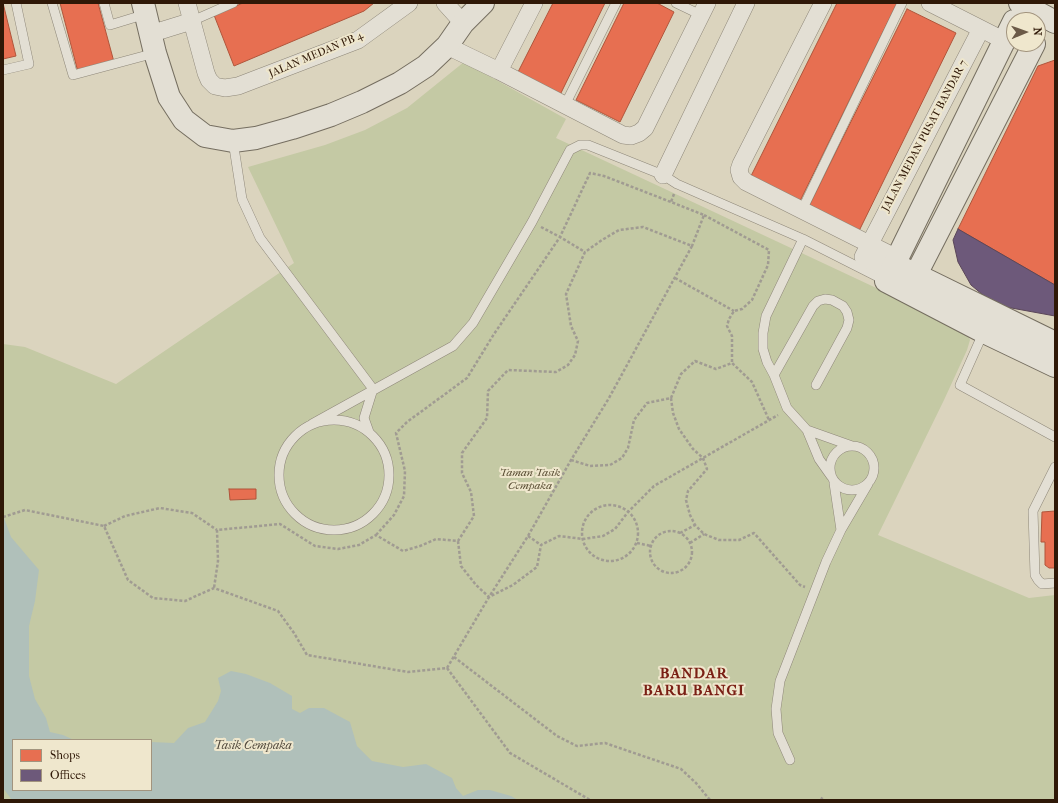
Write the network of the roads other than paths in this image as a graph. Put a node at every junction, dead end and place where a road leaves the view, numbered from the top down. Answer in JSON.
{"nodes":[{"id":1,"x":16,"y":3,"type":"edge"},
{"id":2,"x":52,"y":3,"type":"edge"},
{"id":3,"x":104,"y":3,"type":"edge"},
{"id":4,"x":187,"y":3,"type":"edge"},
{"id":5,"x":233,"y":3,"type":"edge"},
{"id":6,"x":409,"y":3,"type":"edge"},
{"id":7,"x":446,"y":3,"type":"edge"},
{"id":8,"x":483,"y":3,"type":"edge"},
{"id":9,"x":534,"y":3,"type":"edge"},
{"id":10,"x":616,"y":3,"type":"edge"},
{"id":11,"x":676,"y":3,"type":"edge"},
{"id":12,"x":746,"y":3,"type":"edge"},
{"id":13,"x":823,"y":3,"type":"edge"},
{"id":14,"x":902,"y":3,"type":"edge"},
{"id":15,"x":930,"y":3,"type":"edge"},
{"id":16,"x":704,"y":9,"type":"edge"},
{"id":17,"x":1019,"y":10,"type":"edge"},
{"id":18,"x":466,"y":13,"type":"edge"},
{"id":19,"x":1048,"y":15,"type":"edge"},
{"id":20,"x":192,"y":21,"type":"junction"},
{"id":21,"x":148,"y":26,"type":"edge"},
{"id":22,"x":981,"y":29,"type":"junction"},
{"id":23,"x":1005,"y":40,"type":"junction"},
{"id":24,"x":448,"y":46,"type":"junction"},
{"id":25,"x":1030,"y":52,"type":"edge"},
{"id":26,"x":3,"y":70,"type":"edge"},
{"id":27,"x":499,"y":71,"type":"junction"},
{"id":28,"x":566,"y":105,"type":"junction"},
{"id":29,"x":233,"y":141,"type":"junction"},
{"id":30,"x":670,"y":180,"type":"junction"},
{"id":31,"x":802,"y":210,"type":"junction"},
{"id":32,"x":803,"y":239,"type":"junction"},
{"id":33,"x":869,"y":244,"type":"junction"},
{"id":34,"x":892,"y":268,"type":"junction"},
{"id":35,"x":912,"y":283,"type":"junction"},
{"id":36,"x":988,"y":322,"type":"junction"},
{"id":37,"x":1055,"y":343,"type":"edge"},
{"id":38,"x":1055,"y":366,"type":"edge"},
{"id":39,"x":774,"y":375,"type":"junction"},
{"id":40,"x":816,"y":385,"type":"dead end"},
{"id":41,"x":374,"y":390,"type":"junction"},
{"id":42,"x":312,"y":424,"type":"junction"},
{"id":43,"x":806,"y":430,"type":"junction"},
{"id":44,"x":370,"y":433,"type":"junction"},
{"id":45,"x":1055,"y":437,"type":"edge"},
{"id":46,"x":852,"y":446,"type":"junction"},
{"id":47,"x":1055,"y":467,"type":"edge"},
{"id":48,"x":832,"y":479,"type":"junction"},
{"id":49,"x":1052,"y":482,"type":"edge"},
{"id":50,"x":868,"y":484,"type":"junction"},
{"id":51,"x":841,"y":530,"type":"junction"},
{"id":52,"x":1055,"y":583,"type":"edge"},
{"id":53,"x":790,"y":760,"type":"dead end"}],
"edges":[{"from":1,"to":26,"type":"lane"},
{"from":2,"to":21,"type":"lane"},
{"from":3,"to":21,"type":"lane"},
{"from":4,"to":20,"type":"street","name":"JALAN MEDAN PB 4"},
{"from":5,"to":20,"type":"lane"},
{"from":6,"to":20,"type":"street","name":"JALAN MEDAN PB 4"},
{"from":7,"to":18,"type":"street"},
{"from":8,"to":18,"type":"street"},
{"from":9,"to":27,"type":"street"},
{"from":10,"to":28,"type":"lane"},
{"from":11,"to":16,"type":"lane"},
{"from":12,"to":30,"type":"street"},
{"from":13,"to":31,"type":"street"},
{"from":14,"to":31,"type":"lane"},
{"from":15,"to":22,"type":"street"},
{"from":16,"to":28,"type":"street"},
{"from":17,"to":19,"type":"street"},
{"from":17,"to":23,"type":"street"},
{"from":18,"to":24,"type":"street"},
{"from":20,"to":21,"type":"street"},
{"from":21,"to":29,"type":"street"},
{"from":22,"to":23,"type":"street"},
{"from":22,"to":33,"type":"street","name":"JALAN MEDAN PUSAT BANDAR 7"},
{"from":23,"to":34,"type":"street"},
{"from":24,"to":27,"type":"street"},
{"from":24,"to":29,"type":"street"},
{"from":25,"to":35,"type":"street"},
{"from":27,"to":28,"type":"street"},
{"from":29,"to":41,"type":"lane"},
{"from":30,"to":32,"type":"lane"},
{"from":30,"to":41,"type":"lane"},
{"from":31,"to":33,"type":"street"},
{"from":32,"to":34,"type":"lane"},
{"from":32,"to":39,"type":"lane"},
{"from":33,"to":34,"type":"street"},
{"from":34,"to":35,"type":"street"},
{"from":35,"to":36,"type":"street"},
{"from":36,"to":37,"type":"street"},
{"from":36,"to":38,"type":"street"},
{"from":36,"to":45,"type":"lane"},
{"from":39,"to":40,"type":"lane"},
{"from":39,"to":43,"type":"lane"},
{"from":41,"to":42,"type":"lane"},
{"from":41,"to":44,"type":"lane"},
{"from":42,"to":44,"type":"lane"},
{"from":42,"to":44,"type":"lane"},
{"from":43,"to":46,"type":"lane"},
{"from":43,"to":48,"type":"lane"},
{"from":46,"to":48,"type":"lane"},
{"from":46,"to":50,"type":"lane"},
{"from":47,"to":49,"type":"lane"},
{"from":48,"to":50,"type":"lane"},
{"from":48,"to":51,"type":"lane"},
{"from":49,"to":52,"type":"lane"},
{"from":50,"to":51,"type":"lane"},
{"from":51,"to":53,"type":"lane"}]}
